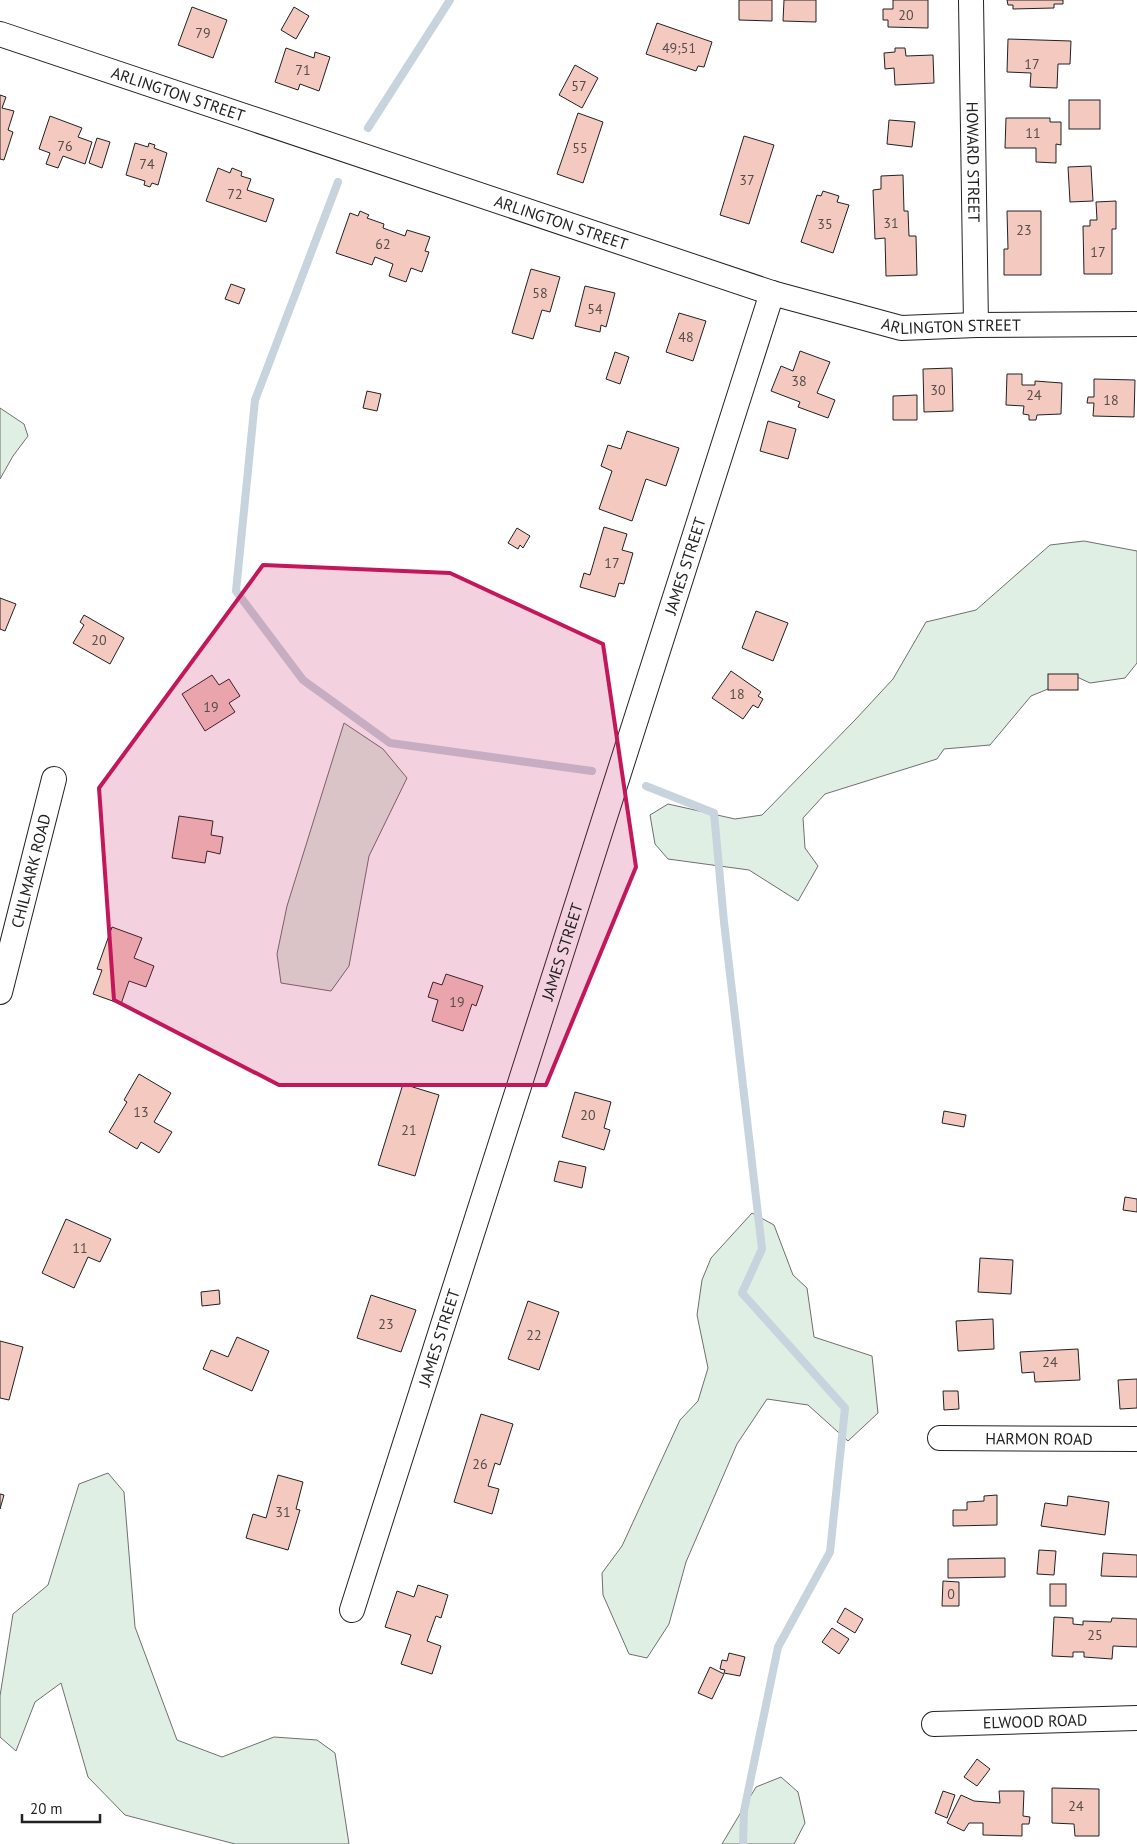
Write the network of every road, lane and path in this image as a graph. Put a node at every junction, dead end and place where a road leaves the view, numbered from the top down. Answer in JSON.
{"nodes":[{"id":1,"x":971,"y":0,"type":"edge"},
{"id":2,"x":0,"y":34,"type":"edge"},
{"id":3,"x":772,"y":293,"type":"junction"},
{"id":4,"x":1137,"y":324,"type":"edge"},
{"id":5,"x":976,"y":325,"type":"junction"},
{"id":6,"x":54,"y":779,"type":"dead end"},
{"id":7,"x":0,"y":992,"type":"edge"},
{"id":8,"x":940,"y":1438,"type":"dead end"},
{"id":9,"x":1137,"y":1439,"type":"edge"},
{"id":10,"x":352,"y":1610,"type":"dead end"},
{"id":11,"x":1137,"y":1718,"type":"edge"},
{"id":12,"x":934,"y":1724,"type":"dead end"}],
"edges":[{"from":1,"to":5,"type":"street","name":"HOWARD STREET"},
{"from":2,"to":3,"type":"street","name":"ARLINGTON STREET"},
{"from":3,"to":5,"type":"street","name":"ARLINGTON STREET"},
{"from":3,"to":10,"type":"street","name":"JAMES STREET"},
{"from":4,"to":5,"type":"street","name":"ARLINGTON STREET"},
{"from":6,"to":7,"type":"street","name":"CHILMARK ROAD"},
{"from":8,"to":9,"type":"street","name":"HARMON ROAD"},
{"from":11,"to":12,"type":"street","name":"ELWOOD ROAD"}]}
